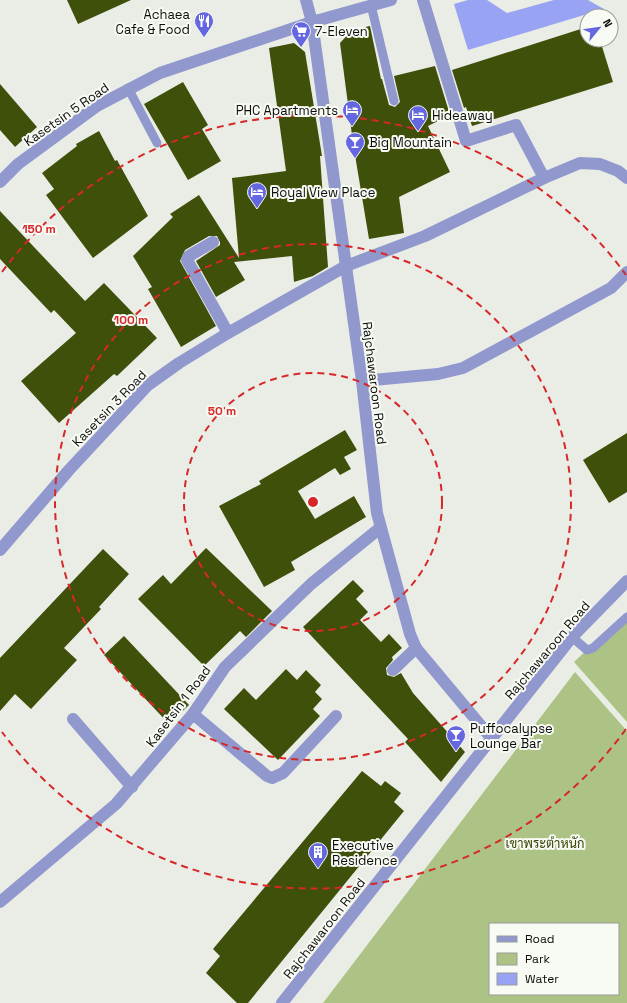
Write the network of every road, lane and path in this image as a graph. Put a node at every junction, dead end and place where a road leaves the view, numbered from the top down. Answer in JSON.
{"nodes":[{"id":1,"x":306,"y":0,"type":"edge"},
{"id":2,"x":391,"y":0,"type":"edge"},
{"id":3,"x":424,"y":0,"type":"edge"},
{"id":4,"x":371,"y":5,"type":"junction"},
{"id":5,"x":312,"y":22,"type":"junction"},
{"id":6,"x":128,"y":88,"type":"junction"},
{"id":7,"x":394,"y":102,"type":"dead end"},
{"id":8,"x":158,"y":143,"type":"dead end"},
{"id":9,"x":544,"y":178,"type":"junction"},
{"id":10,"x":627,"y":178,"type":"edge"},
{"id":11,"x":0,"y":182,"type":"edge"},
{"id":12,"x":213,"y":242,"type":"dead end"},
{"id":13,"x":346,"y":266,"type":"junction"},
{"id":14,"x":627,"y":272,"type":"edge"},
{"id":15,"x":228,"y":333,"type":"junction"},
{"id":16,"x":362,"y":381,"type":"junction"},
{"id":17,"x":380,"y":528,"type":"junction"},
{"id":18,"x":0,"y":550,"type":"edge"},
{"id":19,"x":627,"y":581,"type":"edge"},
{"id":20,"x":627,"y":617,"type":"edge"},
{"id":21,"x":572,"y":637,"type":"junction"},
{"id":22,"x":416,"y":648,"type":"junction"},
{"id":23,"x":393,"y":670,"type":"dead end"},
{"id":24,"x":193,"y":714,"type":"junction"},
{"id":25,"x":336,"y":716,"type":"dead end"},
{"id":26,"x":72,"y":719,"type":"dead end"},
{"id":27,"x":492,"y":739,"type":"junction"},
{"id":28,"x":132,"y":787,"type":"junction"},
{"id":29,"x":0,"y":902,"type":"edge"},
{"id":30,"x":282,"y":1003,"type":"edge"}],
"edges":[{"from":1,"to":5,"type":"street","name":"Rajchawaroon Road"},
{"from":2,"to":4,"type":"street","name":"Kasetsin 5 Road"},
{"from":3,"to":9,"type":"street"},
{"from":4,"to":5,"type":"street","name":"Kasetsin 5 Road"},
{"from":4,"to":7,"type":"lane"},
{"from":5,"to":6,"type":"street","name":"Kasetsin 5 Road"},
{"from":5,"to":13,"type":"street","name":"Rajchawaroon Road"},
{"from":6,"to":8,"type":"lane"},
{"from":6,"to":11,"type":"street","name":"Kasetsin 5 Road"},
{"from":9,"to":10,"type":"street","name":"Kasetsin 3 Road"},
{"from":9,"to":13,"type":"street","name":"Kasetsin 3 Road"},
{"from":12,"to":15,"type":"street"},
{"from":13,"to":15,"type":"street","name":"Kasetsin 3 Road"},
{"from":13,"to":16,"type":"street","name":"Rajchawaroon Road"},
{"from":14,"to":16,"type":"street"},
{"from":15,"to":18,"type":"street","name":"Kasetsin 3 Road"},
{"from":16,"to":17,"type":"street","name":"Rajchawaroon Road"},
{"from":17,"to":22,"type":"street","name":"Rajchawaroon Road"},
{"from":17,"to":24,"type":"street","name":"Kasetsin 1 Road"},
{"from":19,"to":21,"type":"street","name":"Rajchawaroon Road"},
{"from":20,"to":21,"type":"lane"},
{"from":21,"to":27,"type":"street","name":"Rajchawaroon Road"},
{"from":22,"to":23,"type":"street"},
{"from":22,"to":27,"type":"street","name":"Rajchawaroon Road"},
{"from":24,"to":25,"type":"street"},
{"from":24,"to":28,"type":"street","name":"Kasetsin 1 Road"},
{"from":26,"to":28,"type":"street"},
{"from":27,"to":30,"type":"street","name":"Rajchawaroon Road"},
{"from":28,"to":29,"type":"street","name":"Kasetsin 1 Road"}]}
